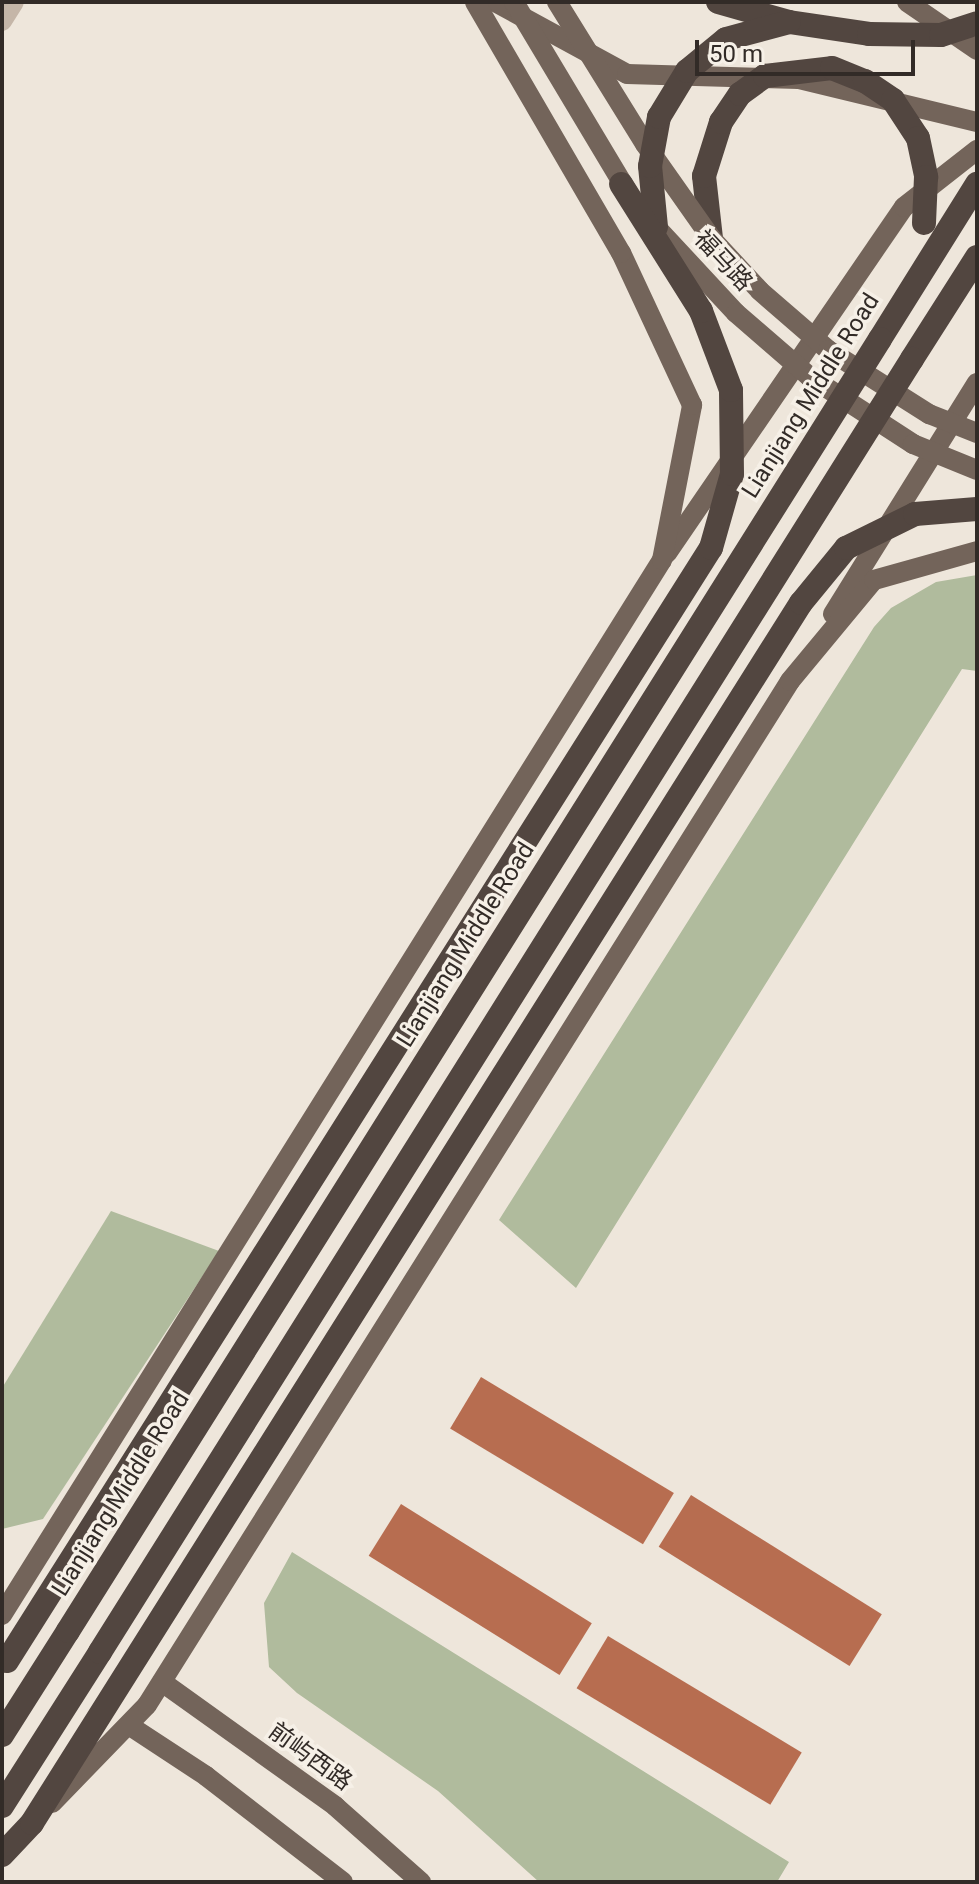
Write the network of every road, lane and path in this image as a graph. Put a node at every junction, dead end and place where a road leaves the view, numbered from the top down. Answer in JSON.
{"nodes":[{"id":1,"x":14,"y":2,"type":"edge"},
{"id":2,"x":475,"y":2,"type":"edge"},
{"id":3,"x":495,"y":2,"type":"edge"},
{"id":4,"x":514,"y":2,"type":"edge"},
{"id":5,"x":557,"y":2,"type":"edge"},
{"id":6,"x":718,"y":2,"type":"edge"},
{"id":7,"x":907,"y":2,"type":"edge"},
{"id":8,"x":2,"y":21,"type":"edge"},
{"id":9,"x":789,"y":22,"type":"junction"},
{"id":10,"x":977,"y":23,"type":"edge"},
{"id":11,"x":977,"y":50,"type":"edge"},
{"id":12,"x":977,"y":122,"type":"edge"},
{"id":13,"x":977,"y":150,"type":"edge"},
{"id":14,"x":621,"y":184,"type":"junction"},
{"id":15,"x":977,"y":184,"type":"edge"},
{"id":16,"x":656,"y":227,"type":"junction"},
{"id":17,"x":711,"y":238,"type":"junction"},
{"id":18,"x":977,"y":257,"type":"edge"},
{"id":19,"x":977,"y":280,"type":"edge"},
{"id":20,"x":913,"y":285,"type":"junction"},
{"id":21,"x":944,"y":309,"type":"junction"},
{"id":22,"x":977,"y":383,"type":"edge"},
{"id":23,"x":977,"y":433,"type":"edge"},
{"id":24,"x":977,"y":470,"type":"edge"},
{"id":25,"x":977,"y":509,"type":"edge"},
{"id":26,"x":977,"y":551,"type":"edge"},
{"id":27,"x":662,"y":560,"type":"junction"},
{"id":28,"x":790,"y":681,"type":"junction"},
{"id":29,"x":4,"y":1607,"type":"edge"},
{"id":30,"x":4,"y":1665,"type":"edge"},
{"id":31,"x":162,"y":1682,"type":"junction"},
{"id":32,"x":130,"y":1726,"type":"junction"},
{"id":33,"x":2,"y":1735,"type":"edge"},
{"id":34,"x":2,"y":1806,"type":"edge"},
{"id":35,"x":32,"y":1823,"type":"junction"},
{"id":36,"x":2,"y":1855,"type":"edge"},
{"id":37,"x":343,"y":1882,"type":"edge"},
{"id":38,"x":421,"y":1882,"type":"edge"}],
"edges":[{"from":1,"to":8,"type":"street"},
{"from":2,"to":27,"type":"main road"},
{"from":3,"to":12,"type":"main road"},
{"from":4,"to":14,"type":"main road","name":"福马路","bridge":true},
{"from":5,"to":17,"type":"main road","name":"福马路","bridge":true},
{"from":6,"to":9,"type":"highway","bridge":true},
{"from":7,"to":11,"type":"main road"},
{"from":9,"to":10,"type":"highway","bridge":true},
{"from":9,"to":16,"type":"highway","bridge":true},
{"from":13,"to":27,"type":"main road"},
{"from":14,"to":16,"type":"main road","name":"福马路","bridge":true},
{"from":14,"to":30,"type":"highway","bridge":true},
{"from":15,"to":20,"type":"highway","name":"Lianjiang Middle Road"},
{"from":16,"to":24,"type":"main road","name":"福马路","bridge":true},
{"from":17,"to":20,"type":"highway","bridge":true},
{"from":17,"to":23,"type":"main road","name":"福马路","bridge":true},
{"from":18,"to":21,"type":"highway"},
{"from":19,"to":21,"type":"highway"},
{"from":20,"to":33,"type":"highway","name":"Lianjiang Middle Road","bridge":true},
{"from":21,"to":34,"type":"highway","bridge":true},
{"from":22,"to":28,"type":"main road"},
{"from":25,"to":35,"type":"highway","bridge":true},
{"from":26,"to":28,"type":"main road"},
{"from":27,"to":29,"type":"main road"},
{"from":28,"to":31,"type":"main road"},
{"from":31,"to":32,"type":"main road"},
{"from":31,"to":38,"type":"main road","name":"前屿西路"},
{"from":32,"to":35,"type":"main road"},
{"from":32,"to":37,"type":"main road"},
{"from":35,"to":36,"type":"highway","bridge":true}]}
